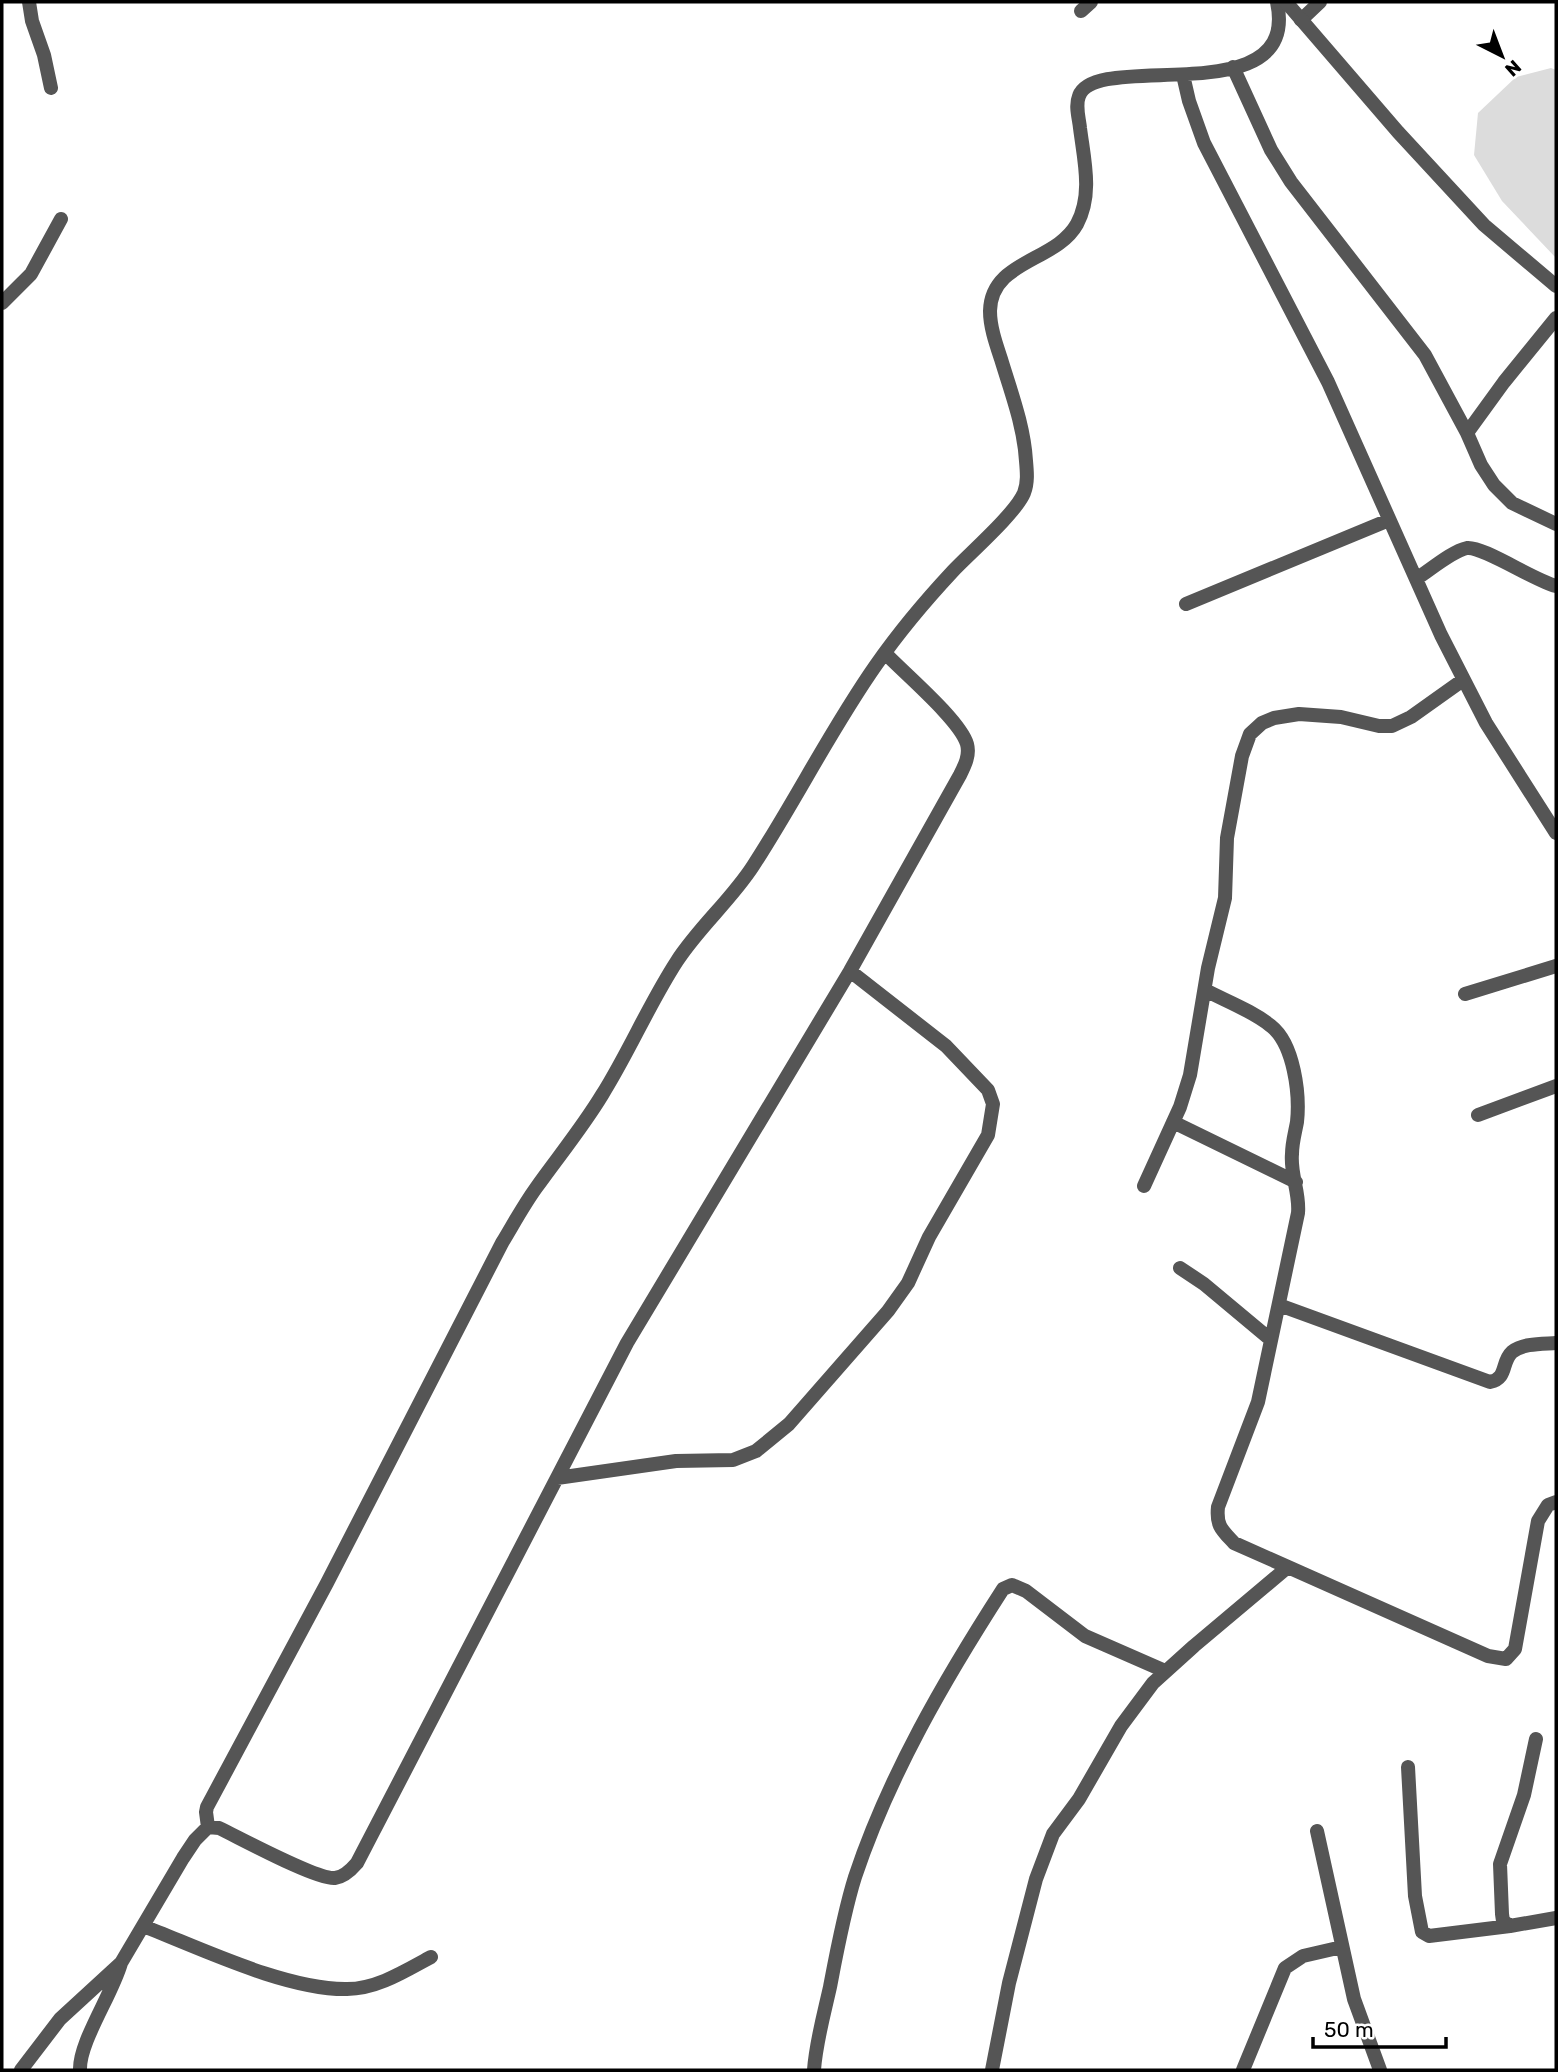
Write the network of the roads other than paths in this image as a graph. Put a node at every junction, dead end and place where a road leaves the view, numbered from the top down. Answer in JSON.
{"nodes":[{"id":1,"x":29,"y":2,"type":"edge"},
{"id":2,"x":1277,"y":2,"type":"edge"},
{"id":3,"x":1286,"y":2,"type":"edge"},
{"id":4,"x":1320,"y":2,"type":"edge"},
{"id":5,"x":1301,"y":20,"type":"junction"},
{"id":6,"x":1233,"y":68,"type":"junction"},
{"id":7,"x":1183,"y":75,"type":"junction"},
{"id":8,"x":51,"y":88,"type":"dead end"},
{"id":9,"x":61,"y":219,"type":"dead end"},
{"id":10,"x":1556,"y":286,"type":"edge"},
{"id":11,"x":2,"y":303,"type":"edge"},
{"id":12,"x":1556,"y":318,"type":"edge"},
{"id":13,"x":1468,"y":433,"type":"junction"},
{"id":14,"x":1389,"y":520,"type":"junction"},
{"id":15,"x":1556,"y":524,"type":"edge"},
{"id":16,"x":1416,"y":579,"type":"junction"},
{"id":17,"x":1556,"y":586,"type":"edge"},
{"id":18,"x":1186,"y":604,"type":"dead end"},
{"id":19,"x":885,"y":653,"type":"junction"},
{"id":20,"x":1463,"y":680,"type":"junction"},
{"id":21,"x":1556,"y":833,"type":"edge"},
{"id":22,"x":1556,"y":966,"type":"edge"},
{"id":23,"x":850,"y":971,"type":"junction"},
{"id":24,"x":1205,"y":990,"type":"junction"},
{"id":25,"x":1465,"y":994,"type":"dead end"},
{"id":26,"x":1556,"y":1086,"type":"edge"},
{"id":27,"x":1478,"y":1115,"type":"dead end"},
{"id":28,"x":1173,"y":1122,"type":"junction"},
{"id":29,"x":1296,"y":1182,"type":"junction"},
{"id":30,"x":1144,"y":1186,"type":"dead end"},
{"id":31,"x":1180,"y":1268,"type":"dead end"},
{"id":32,"x":1279,"y":1305,"type":"junction"},
{"id":33,"x":1272,"y":1340,"type":"junction"},
{"id":34,"x":1556,"y":1343,"type":"edge"},
{"id":35,"x":557,"y":1478,"type":"junction"},
{"id":36,"x":1556,"y":1502,"type":"edge"},
{"id":37,"x":1288,"y":1567,"type":"junction"},
{"id":38,"x":1165,"y":1671,"type":"junction"},
{"id":39,"x":1536,"y":1740,"type":"dead end"},
{"id":40,"x":1408,"y":1767,"type":"dead end"},
{"id":41,"x":208,"y":1826,"type":"junction"},
{"id":42,"x":1317,"y":1830,"type":"dead end"},
{"id":43,"x":1556,"y":1917,"type":"edge"},
{"id":44,"x":143,"y":1926,"type":"junction"},
{"id":45,"x":1510,"y":1926,"type":"junction"},
{"id":46,"x":1342,"y":1947,"type":"junction"},
{"id":47,"x":431,"y":1957,"type":"dead end"},
{"id":48,"x":121,"y":1964,"type":"junction"},
{"id":49,"x":21,"y":2070,"type":"edge"},
{"id":50,"x":80,"y":2070,"type":"edge"},
{"id":51,"x":814,"y":2070,"type":"edge"},
{"id":52,"x":992,"y":2070,"type":"edge"},
{"id":53,"x":1243,"y":2070,"type":"edge"},
{"id":54,"x":1380,"y":2070,"type":"edge"}],
"edges":[{"from":1,"to":8,"type":"street"},
{"from":2,"to":6,"type":"street"},
{"from":3,"to":5,"type":"street"},
{"from":4,"to":5,"type":"street"},
{"from":5,"to":10,"type":"street"},
{"from":6,"to":7,"type":"street"},
{"from":6,"to":13,"type":"street"},
{"from":7,"to":14,"type":"street"},
{"from":7,"to":19,"type":"street"},
{"from":9,"to":11,"type":"street"},
{"from":12,"to":13,"type":"street"},
{"from":13,"to":15,"type":"street"},
{"from":14,"to":16,"type":"street"},
{"from":14,"to":18,"type":"street"},
{"from":16,"to":17,"type":"street"},
{"from":16,"to":20,"type":"street"},
{"from":19,"to":23,"type":"street"},
{"from":19,"to":41,"type":"street"},
{"from":20,"to":21,"type":"street"},
{"from":20,"to":24,"type":"street"},
{"from":22,"to":25,"type":"street"},
{"from":23,"to":35,"type":"street"},
{"from":23,"to":35,"type":"street"},
{"from":24,"to":28,"type":"street"},
{"from":24,"to":29,"type":"street"},
{"from":26,"to":27,"type":"street"},
{"from":28,"to":29,"type":"street"},
{"from":28,"to":30,"type":"street"},
{"from":29,"to":32,"type":"street"},
{"from":31,"to":33,"type":"street"},
{"from":32,"to":33,"type":"street"},
{"from":32,"to":34,"type":"street"},
{"from":33,"to":37,"type":"street"},
{"from":35,"to":41,"type":"street"},
{"from":36,"to":37,"type":"street"},
{"from":37,"to":38,"type":"street"},
{"from":38,"to":51,"type":"street"},
{"from":38,"to":52,"type":"street"},
{"from":39,"to":45,"type":"street"},
{"from":40,"to":45,"type":"street"},
{"from":41,"to":44,"type":"street"},
{"from":42,"to":46,"type":"street"},
{"from":43,"to":45,"type":"street"},
{"from":44,"to":47,"type":"street"},
{"from":44,"to":48,"type":"street"},
{"from":46,"to":53,"type":"street"},
{"from":46,"to":54,"type":"street"},
{"from":48,"to":49,"type":"street"},
{"from":48,"to":50,"type":"street"}]}
